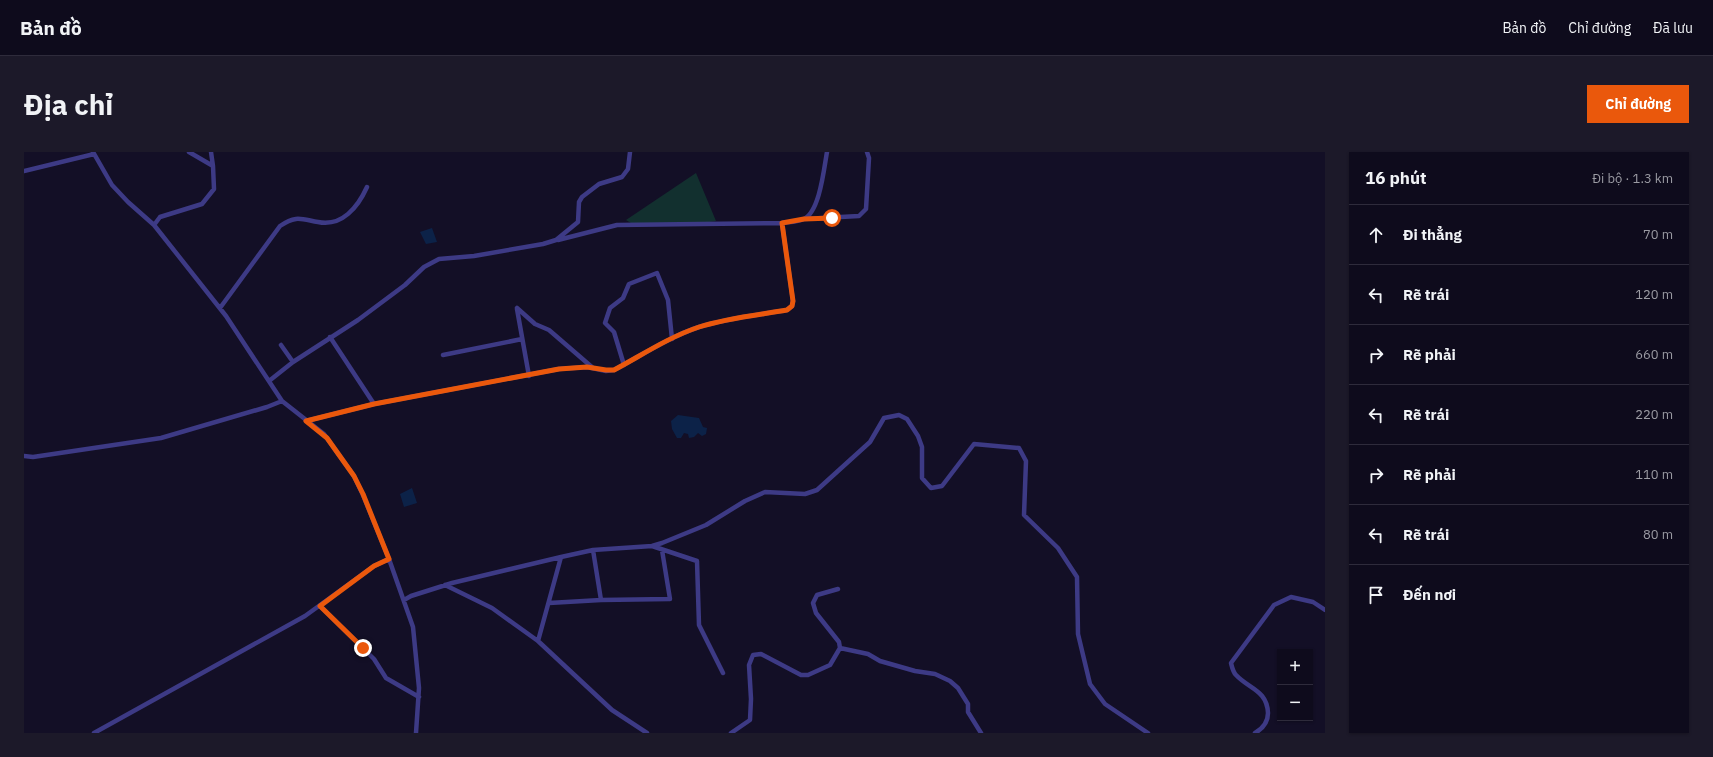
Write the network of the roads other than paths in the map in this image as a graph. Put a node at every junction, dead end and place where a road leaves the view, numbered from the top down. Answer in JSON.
{"nodes":[{"id":1,"x":189,"y":152,"type":"edge"},
{"id":2,"x":211,"y":152,"type":"edge"},
{"id":3,"x":630,"y":152,"type":"edge"},
{"id":4,"x":827,"y":152,"type":"edge"},
{"id":5,"x":867,"y":152,"type":"edge"},
{"id":6,"x":93,"y":153,"type":"edge"},
{"id":7,"x":213,"y":166,"type":"junction"},
{"id":8,"x":24,"y":171,"type":"edge"},
{"id":9,"x":367,"y":187,"type":"dead end"},
{"id":10,"x":804,"y":219,"type":"junction"},
{"id":11,"x":782,"y":223,"type":"junction"},
{"id":12,"x":154,"y":225,"type":"junction"},
{"id":13,"x":556,"y":240,"type":"junction"},
{"id":14,"x":220,"y":308,"type":"junction"},
{"id":15,"x":330,"y":337,"type":"junction"},
{"id":16,"x":522,"y":339,"type":"junction"},
{"id":17,"x":672,"y":339,"type":"junction"},
{"id":18,"x":281,"y":345,"type":"dead end"},
{"id":19,"x":443,"y":355,"type":"dead end"},
{"id":20,"x":293,"y":362,"type":"junction"},
{"id":21,"x":624,"y":365,"type":"junction"},
{"id":22,"x":593,"y":369,"type":"junction"},
{"id":23,"x":530,"y":376,"type":"junction"},
{"id":24,"x":269,"y":381,"type":"junction"},
{"id":25,"x":282,"y":401,"type":"junction"},
{"id":26,"x":374,"y":404,"type":"junction"},
{"id":27,"x":306,"y":421,"type":"junction"},
{"id":28,"x":24,"y":456,"type":"edge"},
{"id":29,"x":652,"y":546,"type":"junction"},
{"id":30,"x":592,"y":550,"type":"junction"},
{"id":31,"x":662,"y":550,"type":"junction"},
{"id":32,"x":561,"y":557,"type":"junction"},
{"id":33,"x":389,"y":559,"type":"junction"},
{"id":34,"x":445,"y":585,"type":"junction"},
{"id":35,"x":838,"y":589,"type":"dead end"},
{"id":36,"x":404,"y":600,"type":"junction"},
{"id":37,"x":601,"y":600,"type":"junction"},
{"id":38,"x":549,"y":603,"type":"junction"},
{"id":39,"x":320,"y":606,"type":"junction"},
{"id":40,"x":1325,"y":610,"type":"edge"},
{"id":41,"x":538,"y":641,"type":"junction"},
{"id":42,"x":840,"y":648,"type":"junction"},
{"id":43,"x":723,"y":673,"type":"dead end"},
{"id":44,"x":419,"y":697,"type":"junction"},
{"id":45,"x":94,"y":733,"type":"edge"},
{"id":46,"x":416,"y":733,"type":"edge"},
{"id":47,"x":647,"y":733,"type":"edge"},
{"id":48,"x":731,"y":733,"type":"edge"},
{"id":49,"x":981,"y":733,"type":"edge"},
{"id":50,"x":1148,"y":733,"type":"edge"},
{"id":51,"x":1255,"y":733,"type":"edge"}],
"edges":[{"from":1,"to":7,"type":"street"},
{"from":2,"to":7,"type":"street"},
{"from":3,"to":13,"type":"street"},
{"from":4,"to":10,"type":"street"},
{"from":5,"to":10,"type":"street"},
{"from":6,"to":8,"type":"street"},
{"from":6,"to":12,"type":"street"},
{"from":7,"to":12,"type":"street"},
{"from":9,"to":14,"type":"street"},
{"from":10,"to":11,"type":"street"},
{"from":11,"to":13,"type":"street"},
{"from":11,"to":17,"type":"street"},
{"from":12,"to":14,"type":"street"},
{"from":13,"to":15,"type":"street"},
{"from":14,"to":24,"type":"street"},
{"from":15,"to":20,"type":"street"},
{"from":15,"to":26,"type":"street"},
{"from":16,"to":19,"type":"street"},
{"from":16,"to":22,"type":"street"},
{"from":16,"to":23,"type":"street"},
{"from":17,"to":21,"type":"street"},
{"from":17,"to":21,"type":"street"},
{"from":18,"to":20,"type":"street"},
{"from":20,"to":24,"type":"street"},
{"from":21,"to":22,"type":"street"},
{"from":22,"to":23,"type":"street"},
{"from":23,"to":26,"type":"street"},
{"from":24,"to":25,"type":"street"},
{"from":25,"to":27,"type":"street"},
{"from":25,"to":28,"type":"street"},
{"from":26,"to":27,"type":"street"},
{"from":27,"to":33,"type":"street"},
{"from":29,"to":30,"type":"street"},
{"from":29,"to":31,"type":"street"},
{"from":29,"to":50,"type":"street"},
{"from":30,"to":32,"type":"street"},
{"from":30,"to":37,"type":"street"},
{"from":31,"to":37,"type":"street"},
{"from":31,"to":43,"type":"street"},
{"from":32,"to":34,"type":"street"},
{"from":32,"to":38,"type":"street"},
{"from":33,"to":36,"type":"street"},
{"from":33,"to":39,"type":"street"},
{"from":34,"to":36,"type":"street"},
{"from":34,"to":41,"type":"street"},
{"from":35,"to":42,"type":"street"},
{"from":36,"to":44,"type":"street"},
{"from":37,"to":38,"type":"street"},
{"from":38,"to":41,"type":"street"},
{"from":39,"to":44,"type":"street"},
{"from":39,"to":45,"type":"street"},
{"from":40,"to":51,"type":"street"},
{"from":41,"to":47,"type":"street"},
{"from":42,"to":48,"type":"street"},
{"from":42,"to":49,"type":"street"},
{"from":44,"to":46,"type":"street"}]}
